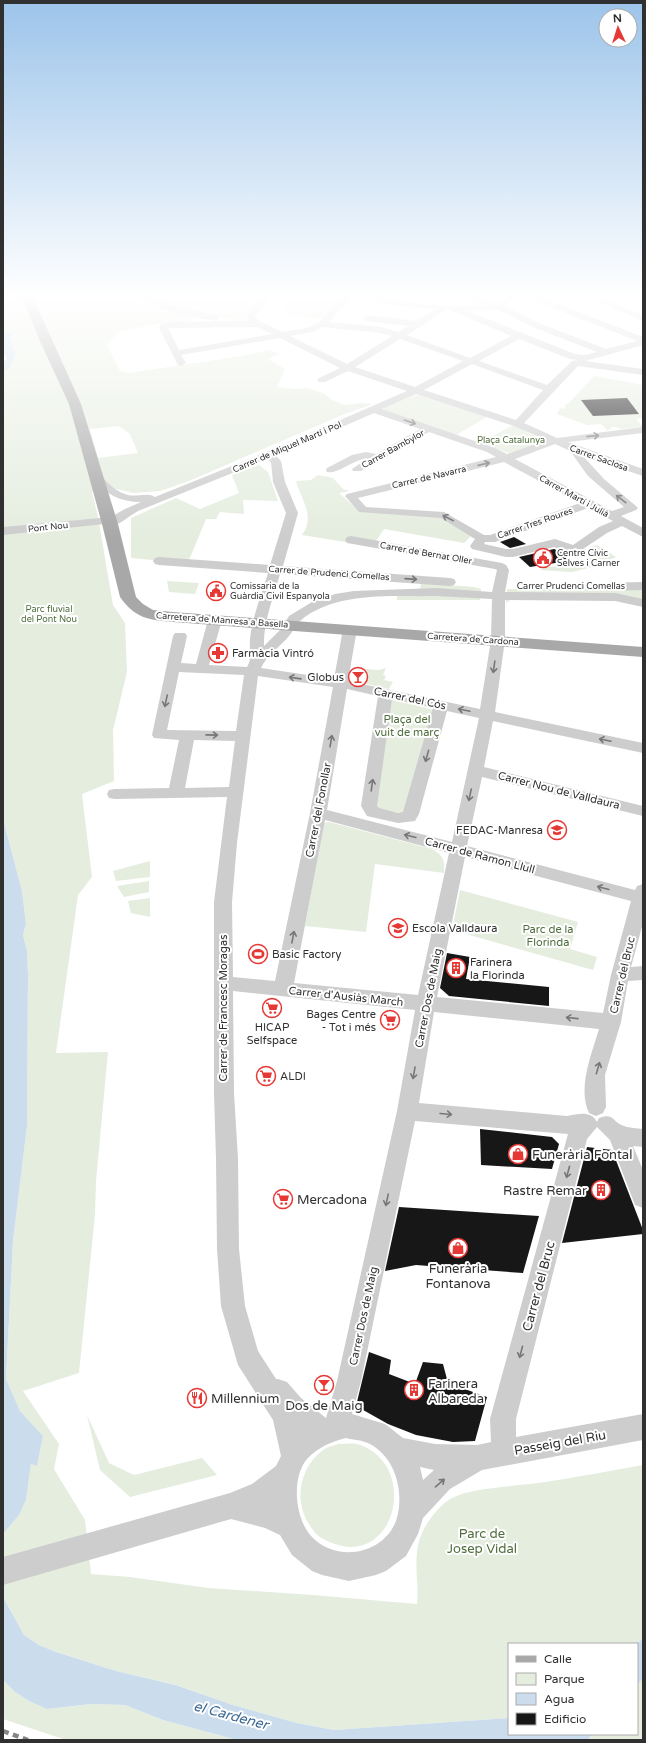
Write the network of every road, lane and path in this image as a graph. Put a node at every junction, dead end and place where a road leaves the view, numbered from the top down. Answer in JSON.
{"nodes":[{"id":1,"x":61,"y":374,"type":"edge"},
{"id":2,"x":334,"y":374,"type":"edge"},
{"id":3,"x":367,"y":374,"type":"edge"},
{"id":4,"x":446,"y":374,"type":"edge"},
{"id":5,"x":508,"y":374,"type":"edge"},
{"id":6,"x":564,"y":374,"type":"edge"},
{"id":7,"x":322,"y":380,"type":"dead end"},
{"id":8,"x":549,"y":389,"type":"junction"},
{"id":9,"x":417,"y":390,"type":"junction"},
{"id":10,"x":373,"y":410,"type":"junction"},
{"id":11,"x":518,"y":424,"type":"junction"},
{"id":12,"x":429,"y":428,"type":"junction"},
{"id":13,"x":643,"y":430,"type":"edge"},
{"id":14,"x":555,"y":441,"type":"junction"},
{"id":15,"x":574,"y":449,"type":"junction"},
{"id":16,"x":268,"y":455,"type":"junction"},
{"id":17,"x":380,"y":455,"type":"junction"},
{"id":18,"x":506,"y":458,"type":"junction"},
{"id":19,"x":356,"y":469,"type":"dead end"},
{"id":20,"x":331,"y":470,"type":"dead end"},
{"id":21,"x":643,"y":473,"type":"edge"},
{"id":22,"x":96,"y":477,"type":"junction"},
{"id":23,"x":178,"y":492,"type":"junction"},
{"id":24,"x":127,"y":498,"type":"junction"},
{"id":25,"x":588,"y":504,"type":"junction"},
{"id":26,"x":132,"y":509,"type":"junction"},
{"id":27,"x":610,"y":516,"type":"junction"},
{"id":28,"x":108,"y":517,"type":"junction"},
{"id":29,"x":621,"y":522,"type":"junction"},
{"id":30,"x":3,"y":531,"type":"edge"},
{"id":31,"x":643,"y":534,"type":"edge"},
{"id":32,"x":481,"y":538,"type":"junction"},
{"id":33,"x":350,"y":540,"type":"dead end"},
{"id":34,"x":159,"y":561,"type":"dead end"},
{"id":35,"x":275,"y":569,"type":"junction"},
{"id":36,"x":500,"y":583,"type":"junction"},
{"id":37,"x":643,"y":586,"type":"edge"},
{"id":38,"x":643,"y":603,"type":"edge"},
{"id":39,"x":215,"y":620,"type":"junction"},
{"id":40,"x":261,"y":623,"type":"junction"},
{"id":41,"x":296,"y":625,"type":"junction"},
{"id":42,"x":350,"y":629,"type":"junction"},
{"id":43,"x":180,"y":636,"type":"dead end"},
{"id":44,"x":498,"y":640,"type":"junction"},
{"id":45,"x":643,"y":652,"type":"edge"},
{"id":46,"x":255,"y":666,"type":"junction"},
{"id":47,"x":173,"y":667,"type":"junction"},
{"id":48,"x":201,"y":669,"type":"junction"},
{"id":49,"x":341,"y":684,"type":"junction"},
{"id":50,"x":386,"y":693,"type":"junction"},
{"id":51,"x":441,"y":705,"type":"junction"},
{"id":52,"x":487,"y":714,"type":"junction"},
{"id":53,"x":187,"y":735,"type":"junction"},
{"id":54,"x":244,"y":736,"type":"junction"},
{"id":55,"x":643,"y":748,"type":"edge"},
{"id":56,"x":475,"y":770,"type":"junction"},
{"id":57,"x":236,"y":792,"type":"junction"},
{"id":58,"x":176,"y":793,"type":"junction"},
{"id":59,"x":115,"y":794,"type":"dead end"},
{"id":60,"x":643,"y":811,"type":"edge"},
{"id":61,"x":318,"y":813,"type":"junction"},
{"id":62,"x":459,"y":849,"type":"junction"},
{"id":63,"x":642,"y":895,"type":"edge"},
{"id":64,"x":643,"y":973,"type":"edge"},
{"id":65,"x":620,"y":975,"type":"junction"},
{"id":66,"x":224,"y":983,"type":"junction"},
{"id":67,"x":283,"y":989,"type":"junction"},
{"id":68,"x":426,"y":1003,"type":"junction"},
{"id":69,"x":610,"y":1022,"type":"junction"},
{"id":70,"x":407,"y":1111,"type":"junction"},
{"id":71,"x":598,"y":1122,"type":"junction"},
{"id":72,"x":643,"y":1138,"type":"edge"},
{"id":73,"x":643,"y":1198,"type":"edge"},
{"id":74,"x":247,"y":1356,"type":"junction"},
{"id":75,"x":643,"y":1427,"type":"edge"},
{"id":76,"x":328,"y":1428,"type":"junction"},
{"id":77,"x":397,"y":1450,"type":"junction"},
{"id":78,"x":504,"y":1452,"type":"junction"},
{"id":79,"x":477,"y":1458,"type":"junction"},
{"id":80,"x":290,"y":1465,"type":"junction"},
{"id":81,"x":220,"y":1509,"type":"junction"},
{"id":82,"x":412,"y":1510,"type":"junction"},
{"id":83,"x":289,"y":1525,"type":"junction"},
{"id":84,"x":3,"y":1571,"type":"edge"}],
"edges":[{"from":1,"to":22,"type":"main road","name":"Carretera de Manresa a Basella"},
{"from":2,"to":7,"type":"street"},
{"from":3,"to":9,"type":"street","name":"Carrer Saclosa"},
{"from":4,"to":9,"type":"street","name":"Carrer de Miquel Martí i Pol"},
{"from":5,"to":8,"type":"street"},
{"from":6,"to":8,"type":"street"},
{"from":8,"to":11,"type":"street"},
{"from":9,"to":10,"type":"street","name":"Carrer de Miquel Martí i Pol"},
{"from":9,"to":11,"type":"street","name":"Carrer Saclosa"},
{"from":10,"to":12,"type":"street","name":"Carrer Martí i Julià","one_way":true},
{"from":10,"to":16,"type":"street","name":"Carrer de Miquel Martí i Pol"},
{"from":11,"to":14,"type":"street","name":"Carrer Saclosa"},
{"from":12,"to":17,"type":"street","name":"Carrer Bambylor"},
{"from":12,"to":18,"type":"street","name":"Carrer Martí i Julià"},
{"from":14,"to":13,"type":"street","one_way":true},
{"from":14,"to":15,"type":"street","name":"Carrer Saclosa"},
{"from":14,"to":18,"type":"street"},
{"from":15,"to":21,"type":"street","name":"Carrer Saclosa"},
{"from":27,"to":15,"type":"street","one_way":true},
{"from":16,"to":23,"type":"street","name":"Carrer de Miquel Martí i Pol"},
{"from":16,"to":35,"type":"street","name":"Carrer de Francesc Moragas"},
{"from":17,"to":19,"type":"street","name":"Carrer Bambylor"},
{"from":17,"to":20,"type":"street"},
{"from":18,"to":25,"type":"street","name":"Carrer Martí i Julià"},
{"from":32,"to":18,"type":"street","name":"Carrer de Navarra","one_way":true},
{"from":22,"to":24,"type":"street","name":"Carrer de Miquel Martí i Pol"},
{"from":22,"to":28,"type":"main road","name":"Carretera de Manresa a Basella"},
{"from":23,"to":24,"type":"street","name":"Carrer de Miquel Martí i Pol"},
{"from":23,"to":26,"type":"street","name":"Carrer de Miquel Martí i Pol"},
{"from":24,"to":28,"type":"street","name":"Carrer de Miquel Martí i Pol"},
{"from":25,"to":27,"type":"street","name":"Carrer Martí i Julià"},
{"from":25,"to":32,"type":"street","name":"Carrer Tres Roures"},
{"from":26,"to":28,"type":"street","name":"Carrer de Miquel Martí i Pol"},
{"from":26,"to":28,"type":"street","name":"Carrer de Miquel Martí i Pol"},
{"from":27,"to":29,"type":"street","name":"Carrer Martí i Julià"},
{"from":28,"to":30,"type":"street","name":"Pont Nou"},
{"from":28,"to":39,"type":"main road","name":"Carretera de Manresa a Basella"},
{"from":29,"to":31,"type":"street","name":"Carrer Martí i Julià"},
{"from":29,"to":32,"type":"street"},
{"from":33,"to":36,"type":"street","name":"Carrer de Bernat Oller"},
{"from":34,"to":35,"type":"street","name":"Carrer de Prudenci Comellas"},
{"from":35,"to":36,"type":"street","name":"Carrer de Prudenci Comellas","one_way":true},
{"from":35,"to":40,"type":"street","name":"Carrer de Francesc Moragas"},
{"from":36,"to":37,"type":"street","name":"Carrer Prudenci Comellas"},
{"from":36,"to":38,"type":"street"},
{"from":36,"to":41,"type":"street"},
{"from":36,"to":44,"type":"street","name":"Carrer Dos de Maig"},
{"from":39,"to":40,"type":"main road","name":"Carretera de Manresa a Basella"},
{"from":39,"to":48,"type":"street"},
{"from":40,"to":41,"type":"main road","name":"Carretera de Manresa a Basella"},
{"from":40,"to":46,"type":"street","name":"Carrer de Francesc Moragas"},
{"from":41,"to":42,"type":"main road","name":"Carretera de Cardona"},
{"from":41,"to":46,"type":"street"},
{"from":42,"to":44,"type":"main road","name":"Carretera de Cardona"},
{"from":42,"to":49,"type":"street","name":"Carrer del Fonollar"},
{"from":43,"to":47,"type":"street"},
{"from":44,"to":45,"type":"main road","name":"Carretera de Cardona"},
{"from":44,"to":52,"type":"street","name":"Carrer Dos de Maig","one_way":true},
{"from":46,"to":48,"type":"street","name":"Carrer del Cós"},
{"from":49,"to":46,"type":"street","name":"Carrer del Cós","one_way":true},
{"from":46,"to":54,"type":"street","name":"Carrer de Francesc Moragas"},
{"from":47,"to":48,"type":"street","name":"Carrer del Cós"},
{"from":47,"to":53,"type":"street","one_way":true},
{"from":49,"to":50,"type":"street","name":"Carrer del Cós"},
{"from":61,"to":49,"type":"street","name":"Carrer del Fonollar","one_way":true},
{"from":50,"to":51,"type":"street","name":"Carrer del Cós"},
{"from":51,"to":50,"type":"street","one_way":true},
{"from":52,"to":51,"type":"street","name":"Carrer del Cós","one_way":true},
{"from":55,"to":52,"type":"street","name":"Carrer del Cós","one_way":true},
{"from":52,"to":56,"type":"street","name":"Carrer Dos de Maig"},
{"from":53,"to":54,"type":"street","one_way":true},
{"from":53,"to":58,"type":"street"},
{"from":54,"to":57,"type":"street","name":"Carrer de Francesc Moragas"},
{"from":56,"to":60,"type":"street","name":"Carrer Nou de Valldaura"},
{"from":56,"to":62,"type":"street","name":"Carrer Dos de Maig","one_way":true},
{"from":57,"to":58,"type":"street"},
{"from":57,"to":66,"type":"street","name":"Carrer de Francesc Moragas"},
{"from":58,"to":59,"type":"street"},
{"from":62,"to":61,"type":"street","name":"Carrer de Ramon Llull","one_way":true},
{"from":67,"to":61,"type":"street","name":"Carrer del Fonollar","one_way":true},
{"from":63,"to":62,"type":"street","name":"Carrer de Ramon Llull","one_way":true},
{"from":62,"to":68,"type":"street","name":"Carrer Dos de Maig"},
{"from":63,"to":65,"type":"street","name":"Carrer del Bruc"},
{"from":64,"to":65,"type":"street"},
{"from":65,"to":69,"type":"street","name":"Carrer del Bruc"},
{"from":66,"to":67,"type":"street","name":"Carrer d'Ausiàs March"},
{"from":66,"to":74,"type":"street","name":"Carrer de Francesc Moragas"},
{"from":67,"to":68,"type":"street","name":"Carrer d'Ausiàs March"},
{"from":69,"to":68,"type":"street","name":"Carrer d'Ausiàs March","one_way":true},
{"from":68,"to":70,"type":"street","name":"Carrer Dos de Maig","one_way":true},
{"from":71,"to":69,"type":"street","name":"Carrer del Bruc","one_way":true},
{"from":70,"to":71,"type":"street","one_way":true},
{"from":70,"to":76,"type":"street","name":"Carrer Dos de Maig","one_way":true},
{"from":71,"to":72,"type":"street"},
{"from":71,"to":73,"type":"street"},
{"from":71,"to":78,"type":"street","name":"Carrer del Bruc","one_way":true},
{"from":74,"to":76,"type":"street","name":"Carrer de Francesc Moragas"},
{"from":74,"to":80,"type":"street","name":"Carrer de Francesc Moragas"},
{"from":75,"to":78,"type":"street","name":"Passeig del Riu"},
{"from":76,"to":77,"type":"street"},
{"from":76,"to":80,"type":"street"},
{"from":77,"to":79,"type":"street","name":"Passeig del Riu"},
{"from":77,"to":82,"type":"street"},
{"from":78,"to":79,"type":"street","name":"Passeig del Riu"},
{"from":82,"to":79,"type":"street","name":"Passeig del Riu","one_way":true},
{"from":80,"to":81,"type":"street"},
{"from":80,"to":83,"type":"street"},
{"from":81,"to":83,"type":"street"},
{"from":81,"to":84,"type":"street"},
{"from":82,"to":83,"type":"street"}]}
